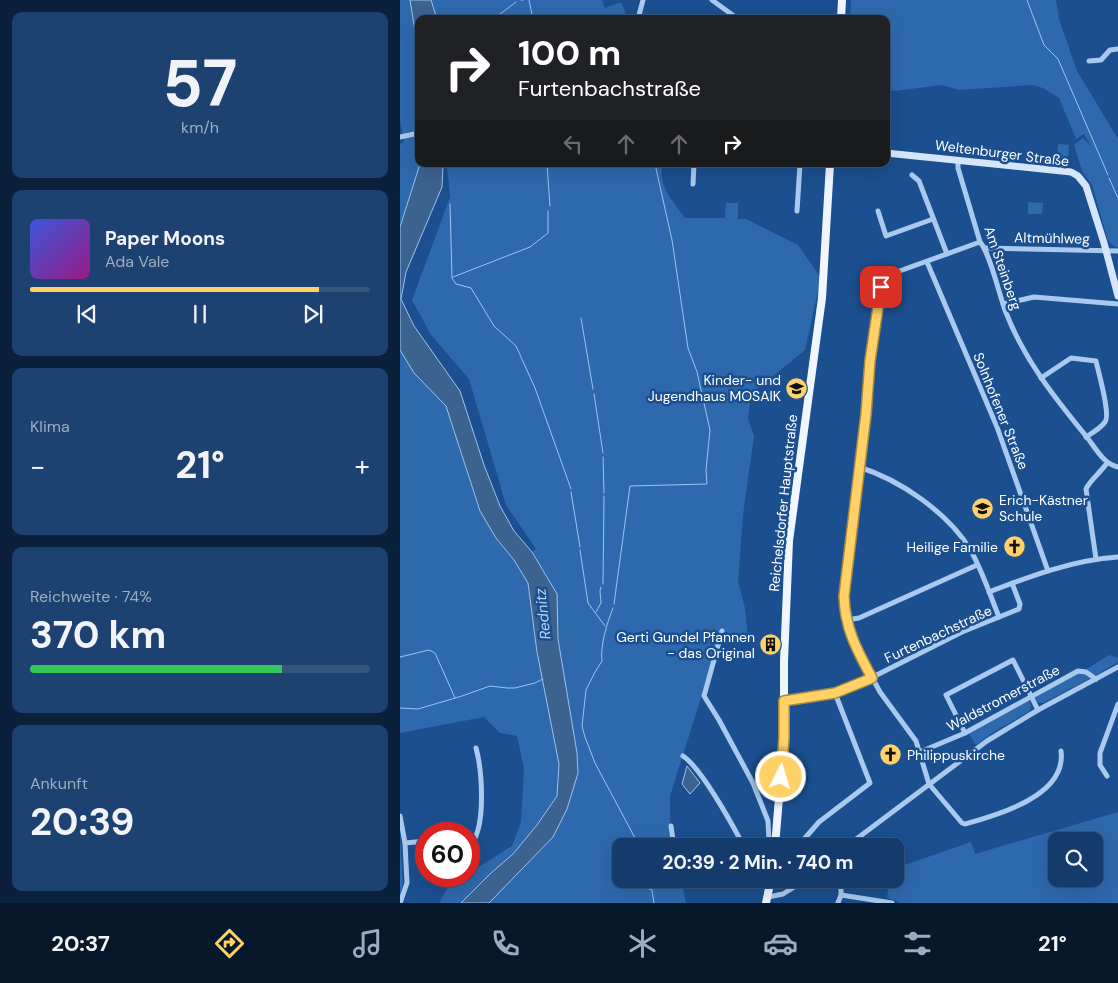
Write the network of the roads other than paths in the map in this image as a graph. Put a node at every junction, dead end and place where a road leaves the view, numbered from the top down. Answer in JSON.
{"nodes":[{"id":1,"x":643,"y":0,"type":"edge"},
{"id":2,"x":712,"y":0,"type":"edge"},
{"id":3,"x":842,"y":0,"type":"edge"},
{"id":4,"x":639,"y":15,"type":"edge"},
{"id":5,"x":733,"y":15,"type":"edge"},
{"id":6,"x":841,"y":15,"type":"edge"},
{"id":7,"x":1118,"y":49,"type":"edge"},
{"id":8,"x":1089,"y":62,"type":"dead end"},
{"id":9,"x":415,"y":134,"type":"edge"},
{"id":10,"x":400,"y":137,"type":"edge"},
{"id":11,"x":890,"y":153,"type":"edge"},
{"id":12,"x":958,"y":160,"type":"junction"},
{"id":13,"x":694,"y":167,"type":"edge"},
{"id":14,"x":800,"y":167,"type":"edge"},
{"id":15,"x":830,"y":167,"type":"edge"},
{"id":16,"x":912,"y":176,"type":"dead end"},
{"id":17,"x":693,"y":184,"type":"dead end"},
{"id":18,"x":797,"y":211,"type":"dead end"},
{"id":19,"x":878,"y":211,"type":"dead end"},
{"id":20,"x":933,"y":219,"type":"junction"},
{"id":21,"x":980,"y":242,"type":"junction"},
{"id":22,"x":985,"y":248,"type":"junction"},
{"id":23,"x":1106,"y":251,"type":"junction"},
{"id":24,"x":1118,"y":251,"type":"edge"},
{"id":25,"x":947,"y":254,"type":"junction"},
{"id":26,"x":927,"y":262,"type":"junction"},
{"id":27,"x":1118,"y":296,"type":"edge"},
{"id":28,"x":1003,"y":304,"type":"junction"},
{"id":29,"x":1118,"y":304,"type":"edge"},
{"id":30,"x":1041,"y":378,"type":"junction"},
{"id":31,"x":1086,"y":437,"type":"junction"},
{"id":32,"x":1107,"y":463,"type":"junction"},
{"id":33,"x":1118,"y":467,"type":"edge"},
{"id":34,"x":859,"y":468,"type":"junction"},
{"id":35,"x":1118,"y":557,"type":"edge"},
{"id":36,"x":1096,"y":559,"type":"junction"},
{"id":37,"x":977,"y":565,"type":"junction"},
{"id":38,"x":1048,"y":571,"type":"junction"},
{"id":39,"x":1012,"y":583,"type":"junction"},
{"id":40,"x":989,"y":592,"type":"junction"},
{"id":41,"x":999,"y":617,"type":"junction"},
{"id":42,"x":846,"y":620,"type":"junction"},
{"id":43,"x":722,"y":631,"type":"dead end"},
{"id":44,"x":1118,"y":667,"type":"edge"},
{"id":45,"x":872,"y":678,"type":"junction"},
{"id":46,"x":1096,"y":679,"type":"junction"},
{"id":47,"x":835,"y":693,"type":"junction"},
{"id":48,"x":1031,"y":696,"type":"junction"},
{"id":49,"x":784,"y":701,"type":"junction"},
{"id":50,"x":1118,"y":704,"type":"edge"},
{"id":51,"x":1038,"y":710,"type":"junction"},
{"id":52,"x":965,"y":733,"type":"junction"},
{"id":53,"x":476,"y":748,"type":"dead end"},
{"id":54,"x":1061,"y":751,"type":"dead end"},
{"id":55,"x":920,"y":752,"type":"junction"},
{"id":56,"x":683,"y":756,"type":"dead end"},
{"id":57,"x":1108,"y":776,"type":"dead end"},
{"id":58,"x":929,"y":784,"type":"junction"},
{"id":59,"x":400,"y":816,"type":"edge"},
{"id":60,"x":479,"y":822,"type":"edge"},
{"id":61,"x":671,"y":826,"type":"dead end"},
{"id":62,"x":673,"y":838,"type":"edge"},
{"id":63,"x":736,"y":838,"type":"edge"},
{"id":64,"x":772,"y":838,"type":"edge"},
{"id":65,"x":774,"y":838,"type":"edge"},
{"id":66,"x":805,"y":838,"type":"edge"},
{"id":67,"x":858,"y":838,"type":"edge"},
{"id":68,"x":415,"y":842,"type":"edge"},
{"id":69,"x":405,"y":843,"type":"junction"},
{"id":70,"x":793,"y":888,"type":"edge"},
{"id":71,"x":841,"y":888,"type":"edge"},
{"id":72,"x":841,"y":895,"type":"junction"},
{"id":73,"x":767,"y":900,"type":"edge"},
{"id":74,"x":400,"y":903,"type":"edge"},
{"id":75,"x":838,"y":903,"type":"edge"},
{"id":76,"x":892,"y":903,"type":"edge"}],
"edges":[{"from":1,"to":4,"type":"street"},
{"from":2,"to":5,"type":"street"},
{"from":3,"to":6,"type":"main road"},
{"from":7,"to":8,"type":"street"},
{"from":9,"to":10,"type":"street"},
{"from":11,"to":12,"type":"street","name":"Weltenburger Straße"},
{"from":12,"to":21,"type":"street","name":"Am Steinberg"},
{"from":12,"to":23,"type":"street","name":"Weltenburger Straße"},
{"from":13,"to":17,"type":"street"},
{"from":14,"to":18,"type":"street"},
{"from":15,"to":49,"type":"main road","name":"Reichelsdorfer Hauptstraße"},
{"from":16,"to":20,"type":"street"},
{"from":19,"to":20,"type":"street"},
{"from":20,"to":25,"type":"street"},
{"from":21,"to":22,"type":"street","name":"Am Steinberg"},
{"from":21,"to":25,"type":"street"},
{"from":22,"to":23,"type":"street","name":"Altmühlweg"},
{"from":22,"to":28,"type":"street","name":"Am Steinberg"},
{"from":23,"to":24,"type":"street","name":"Altmühlweg"},
{"from":23,"to":27,"type":"street","name":"Weltenburger Straße"},
{"from":25,"to":26,"type":"street"},
{"from":26,"to":34,"type":"street"},
{"from":26,"to":38,"type":"street","name":"Solnhofener Straße"},
{"from":28,"to":29,"type":"street"},
{"from":28,"to":30,"type":"street","name":"Am Steinberg"},
{"from":30,"to":31,"type":"street","name":"Am Steinberg"},
{"from":30,"to":31,"type":"street"},
{"from":31,"to":32,"type":"street","name":"Am Steinberg"},
{"from":32,"to":33,"type":"street"},
{"from":32,"to":36,"type":"street"},
{"from":34,"to":37,"type":"street"},
{"from":34,"to":42,"type":"street"},
{"from":35,"to":36,"type":"street"},
{"from":36,"to":38,"type":"street"},
{"from":37,"to":40,"type":"street"},
{"from":37,"to":42,"type":"street"},
{"from":38,"to":39,"type":"street"},
{"from":39,"to":40,"type":"street"},
{"from":39,"to":41,"type":"street","name":"Furtenbachstraße"},
{"from":40,"to":41,"type":"street"},
{"from":41,"to":45,"type":"street","name":"Furtenbachstraße"},
{"from":42,"to":45,"type":"street"},
{"from":43,"to":64,"type":"street"},
{"from":44,"to":46,"type":"street","name":"Waldstromerstraße"},
{"from":45,"to":47,"type":"street","name":"Furtenbachstraße"},
{"from":45,"to":55,"type":"street"},
{"from":46,"to":48,"type":"street","name":"Waldstromerstraße"},
{"from":46,"to":51,"type":"street","name":"Waldstromerstraße"},
{"from":47,"to":49,"type":"street","name":"Furtenbachstraße"},
{"from":47,"to":66,"type":"street"},
{"from":48,"to":51,"type":"street"},
{"from":48,"to":52,"type":"street","name":"Waldstromerstraße"},
{"from":48,"to":52,"type":"street"},
{"from":49,"to":65,"type":"main road","name":"Reichelsdorfer Hauptstraße"},
{"from":50,"to":57,"type":"street"},
{"from":51,"to":58,"type":"street","name":"Waldstromerstraße"},
{"from":52,"to":55,"type":"street","name":"Waldstromerstraße"},
{"from":53,"to":60,"type":"street"},
{"from":54,"to":58,"type":"street"},
{"from":55,"to":58,"type":"street"},
{"from":56,"to":63,"type":"street"},
{"from":58,"to":67,"type":"street","name":"Waldstromerstraße"},
{"from":59,"to":69,"type":"street"},
{"from":61,"to":62,"type":"street"},
{"from":68,"to":69,"type":"street"},
{"from":69,"to":74,"type":"street"},
{"from":70,"to":73,"type":"street"},
{"from":71,"to":72,"type":"street"},
{"from":72,"to":75,"type":"street"},
{"from":72,"to":76,"type":"street"}]}
